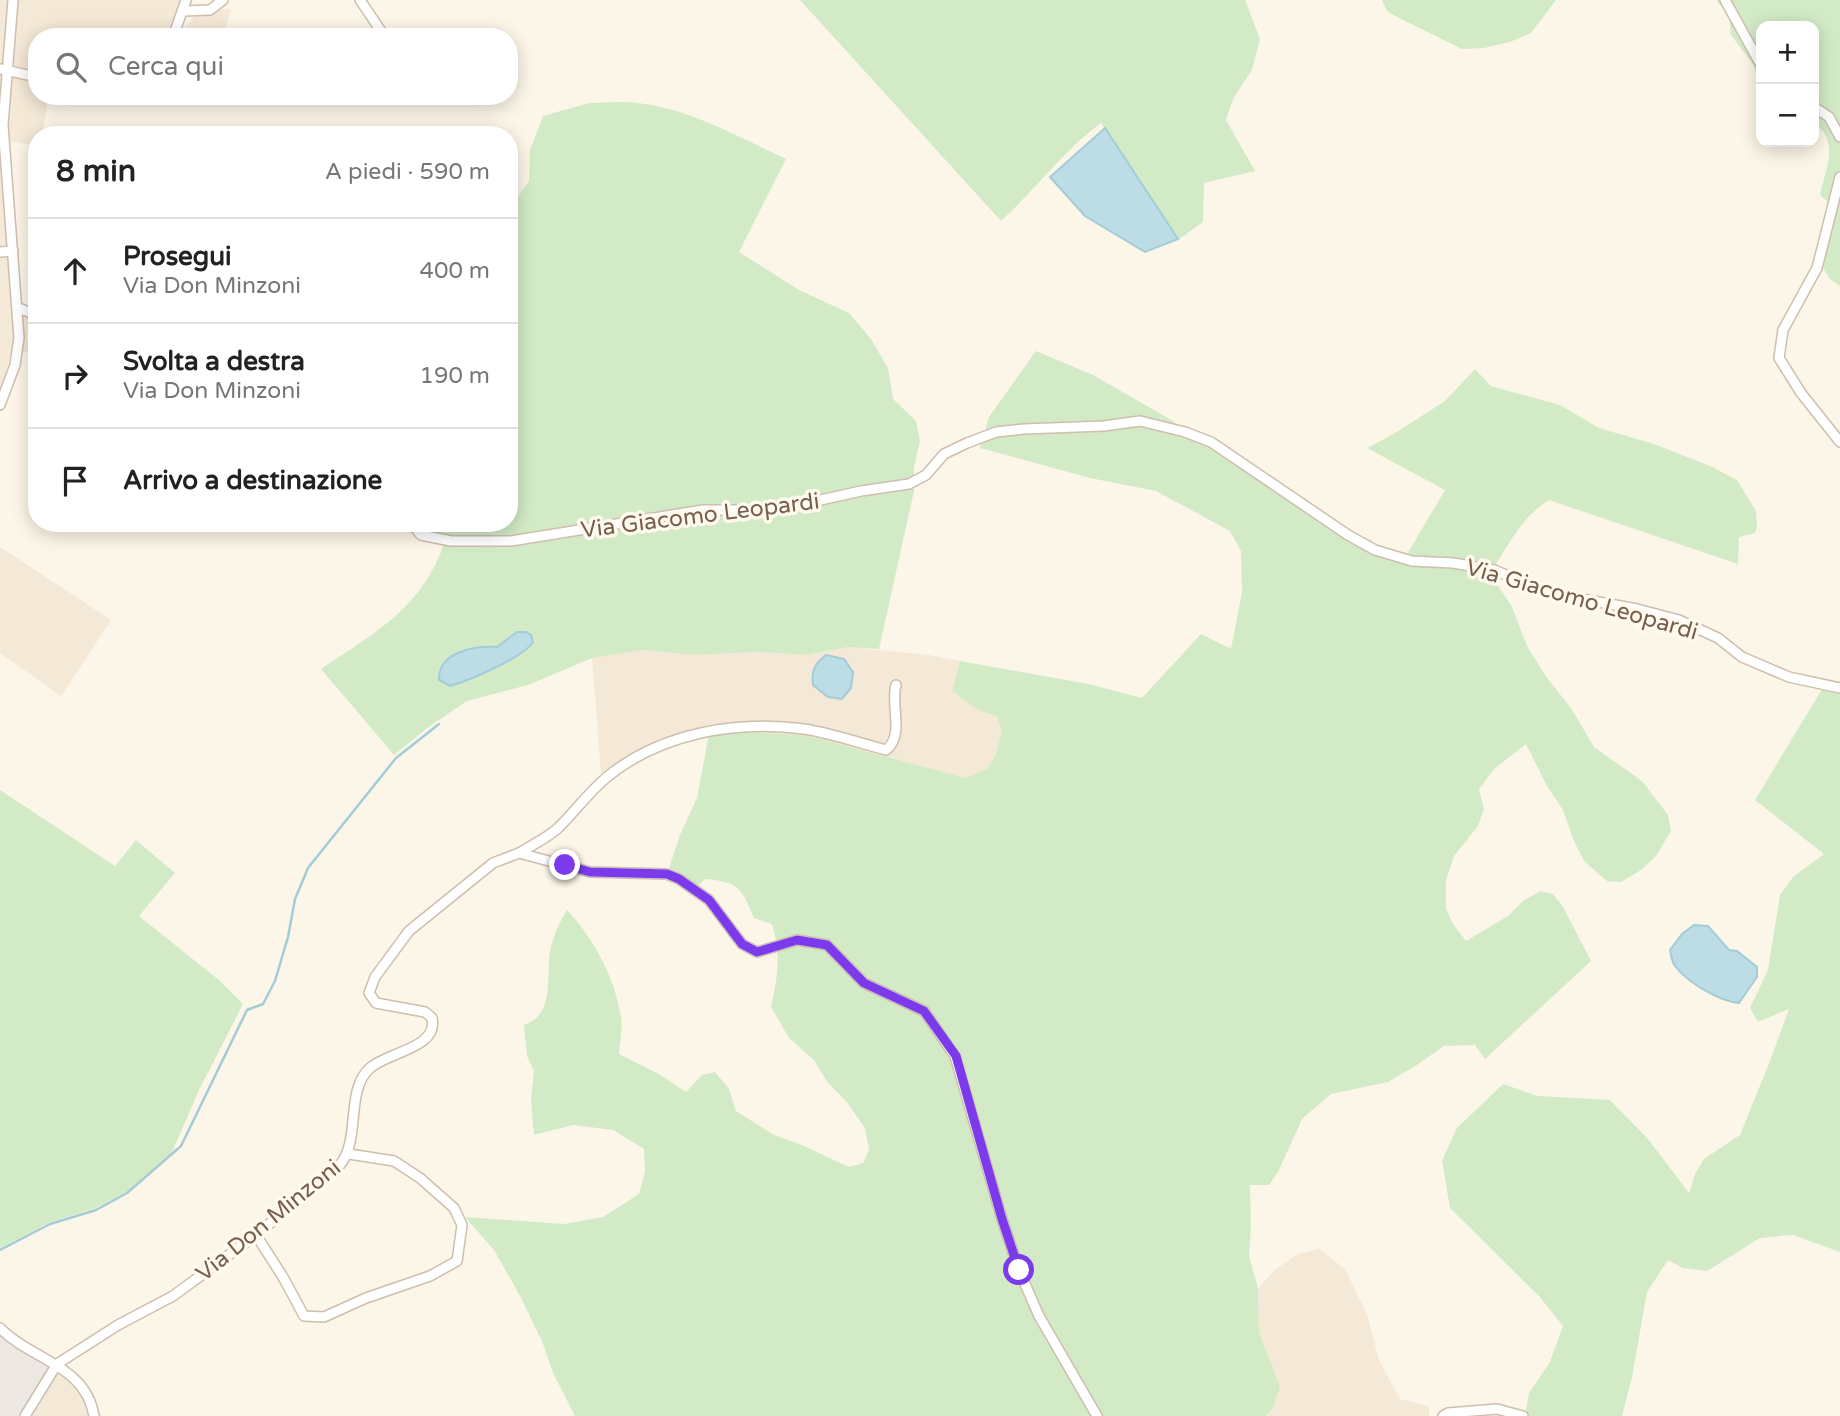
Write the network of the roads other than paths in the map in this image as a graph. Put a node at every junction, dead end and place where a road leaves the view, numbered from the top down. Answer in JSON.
{"nodes":[{"id":1,"x":13,"y":0,"type":"edge"},
{"id":2,"x":186,"y":0,"type":"edge"},
{"id":3,"x":223,"y":0,"type":"edge"},
{"id":4,"x":360,"y":0,"type":"edge"},
{"id":5,"x":1725,"y":0,"type":"edge"},
{"id":6,"x":184,"y":11,"type":"junction"},
{"id":7,"x":177,"y":28,"type":"edge"},
{"id":8,"x":379,"y":28,"type":"edge"},
{"id":9,"x":1756,"y":56,"type":"edge"},
{"id":10,"x":3,"y":70,"type":"edge"},
{"id":11,"x":28,"y":75,"type":"edge"},
{"id":12,"x":1819,"y":110,"type":"edge"},
{"id":13,"x":1840,"y":137,"type":"edge"},
{"id":14,"x":1840,"y":177,"type":"edge"},
{"id":15,"x":13,"y":251,"type":"junction"},
{"id":16,"x":0,"y":252,"type":"edge"},
{"id":17,"x":18,"y":308,"type":"junction"},
{"id":18,"x":28,"y":312,"type":"edge"},
{"id":19,"x":2,"y":392,"type":"edge"},
{"id":20,"x":0,"y":405,"type":"edge"},
{"id":21,"x":1840,"y":442,"type":"edge"},
{"id":22,"x":418,"y":532,"type":"edge"},
{"id":23,"x":896,"y":685,"type":"dead end"},
{"id":24,"x":1840,"y":688,"type":"edge"},
{"id":25,"x":519,"y":853,"type":"junction"},
{"id":26,"x":349,"y":1154,"type":"junction"},
{"id":27,"x":256,"y":1235,"type":"junction"},
{"id":28,"x":0,"y":1328,"type":"edge"},
{"id":29,"x":57,"y":1364,"type":"junction"},
{"id":30,"x":25,"y":1416,"type":"edge"},
{"id":31,"x":94,"y":1416,"type":"edge"},
{"id":32,"x":1097,"y":1416,"type":"edge"},
{"id":33,"x":1443,"y":1416,"type":"edge"},
{"id":34,"x":1523,"y":1416,"type":"edge"}],
"edges":[{"from":1,"to":10,"type":"street"},
{"from":2,"to":6,"type":"street"},
{"from":3,"to":6,"type":"street"},
{"from":4,"to":8,"type":"street"},
{"from":5,"to":9,"type":"street"},
{"from":6,"to":7,"type":"street"},
{"from":10,"to":11,"type":"street"},
{"from":10,"to":15,"type":"street"},
{"from":12,"to":13,"type":"street"},
{"from":14,"to":21,"type":"street"},
{"from":15,"to":16,"type":"street"},
{"from":15,"to":17,"type":"street"},
{"from":17,"to":18,"type":"street"},
{"from":17,"to":19,"type":"street"},
{"from":19,"to":20,"type":"street"},
{"from":22,"to":24,"type":"street","name":"Via Giacomo Leopardi"},
{"from":23,"to":25,"type":"street"},
{"from":25,"to":26,"type":"street","name":"Via Don Minzoni"},
{"from":25,"to":32,"type":"street"},
{"from":26,"to":27,"type":"street","name":"Via Don Minzoni"},
{"from":26,"to":27,"type":"street"},
{"from":27,"to":29,"type":"street","name":"Via Don Minzoni"},
{"from":28,"to":29,"type":"street"},
{"from":29,"to":30,"type":"street"},
{"from":29,"to":31,"type":"street"},
{"from":33,"to":34,"type":"street"}]}
